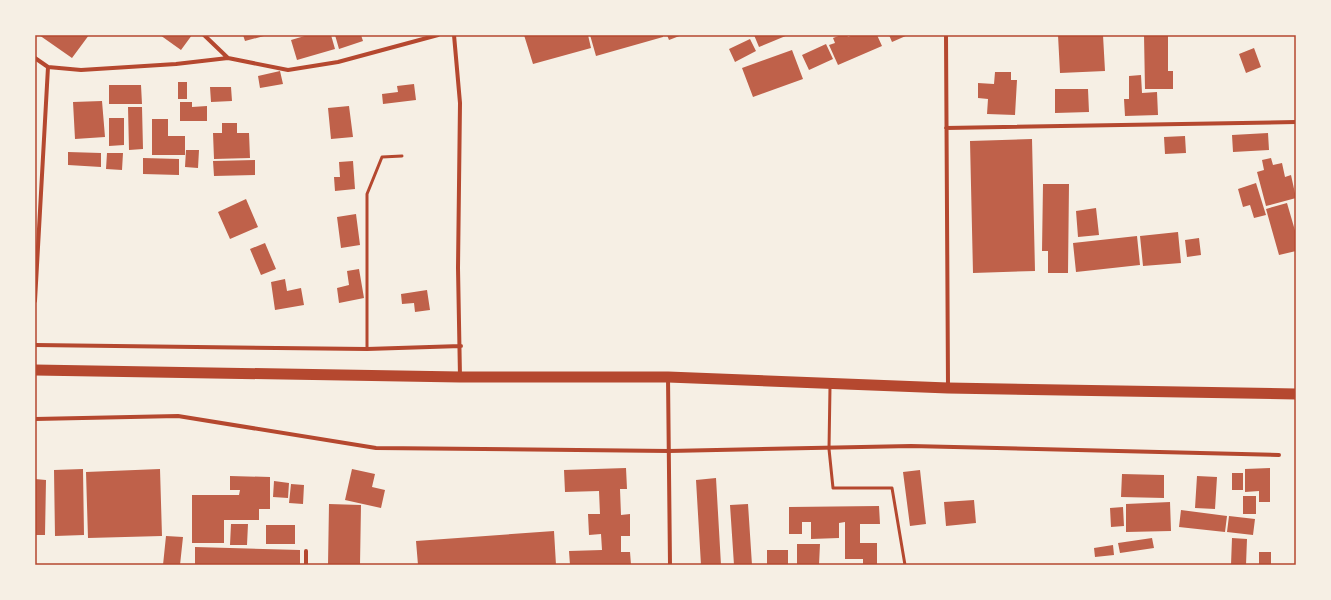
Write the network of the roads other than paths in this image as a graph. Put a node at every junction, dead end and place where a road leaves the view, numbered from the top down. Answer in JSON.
{"nodes":[{"id":1,"x":204,"y":35,"type":"edge"},
{"id":2,"x":438,"y":35,"type":"edge"},
{"id":3,"x":454,"y":35,"type":"edge"},
{"id":4,"x":946,"y":35,"type":"edge"},
{"id":5,"x":35,"y":58,"type":"edge"},
{"id":6,"x":228,"y":58,"type":"junction"},
{"id":7,"x":48,"y":67,"type":"junction"},
{"id":8,"x":1296,"y":122,"type":"edge"},
{"id":9,"x":946,"y":128,"type":"junction"},
{"id":10,"x":402,"y":156,"type":"dead end"},
{"id":11,"x":36,"y":249,"type":"edge"},
{"id":12,"x":35,"y":301,"type":"edge"},
{"id":13,"x":35,"y":345,"type":"edge"},
{"id":14,"x":461,"y":346,"type":"junction"},
{"id":15,"x":367,"y":348,"type":"junction"},
{"id":16,"x":35,"y":370,"type":"edge"},
{"id":17,"x":460,"y":377,"type":"junction"},
{"id":18,"x":668,"y":377,"type":"junction"},
{"id":19,"x":830,"y":384,"type":"junction"},
{"id":20,"x":948,"y":388,"type":"junction"},
{"id":21,"x":1296,"y":394,"type":"edge"},
{"id":22,"x":35,"y":419,"type":"edge"},
{"id":23,"x":829,"y":449,"type":"junction"},
{"id":24,"x":669,"y":451,"type":"junction"},
{"id":25,"x":1278,"y":455,"type":"dead end"},
{"id":26,"x":306,"y":551,"type":"dead end"},
{"id":27,"x":306,"y":565,"type":"edge"},
{"id":28,"x":670,"y":565,"type":"edge"},
{"id":29,"x":905,"y":565,"type":"edge"}],
"edges":[{"from":1,"to":6,"type":"street"},
{"from":2,"to":6,"type":"street"},
{"from":3,"to":14,"type":"street"},
{"from":4,"to":9,"type":"street"},
{"from":5,"to":7,"type":"street"},
{"from":6,"to":7,"type":"street"},
{"from":7,"to":11,"type":"street"},
{"from":8,"to":9,"type":"street"},
{"from":9,"to":20,"type":"street"},
{"from":10,"to":15,"type":"lane"},
{"from":11,"to":12,"type":"street"},
{"from":13,"to":15,"type":"street"},
{"from":14,"to":15,"type":"street"},
{"from":14,"to":17,"type":"street"},
{"from":16,"to":17,"type":"highway"},
{"from":17,"to":18,"type":"highway"},
{"from":18,"to":19,"type":"highway"},
{"from":18,"to":24,"type":"street"},
{"from":19,"to":20,"type":"highway"},
{"from":19,"to":23,"type":"lane"},
{"from":20,"to":21,"type":"highway"},
{"from":22,"to":24,"type":"street"},
{"from":23,"to":24,"type":"street"},
{"from":23,"to":25,"type":"street"},
{"from":23,"to":29,"type":"lane"},
{"from":24,"to":28,"type":"street"},
{"from":26,"to":27,"type":"street"}]}
